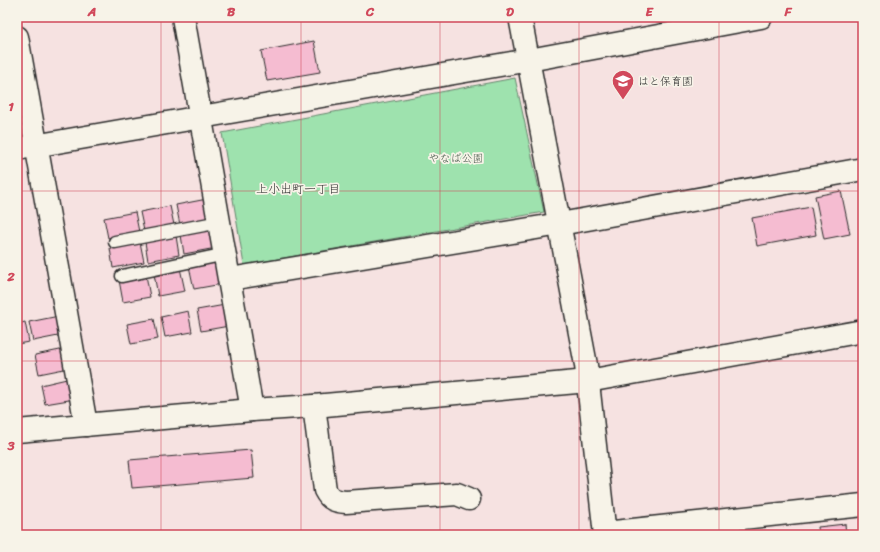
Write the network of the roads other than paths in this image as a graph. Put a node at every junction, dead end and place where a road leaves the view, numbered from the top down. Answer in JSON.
{"nodes":[{"id":1,"x":183,"y":17,"type":"edge"},
{"id":2,"x":520,"y":17,"type":"edge"},
{"id":3,"x":761,"y":17,"type":"edge"},
{"id":4,"x":17,"y":37,"type":"edge"},
{"id":5,"x":529,"y":60,"type":"junction"},
{"id":6,"x":201,"y":117,"type":"junction"},
{"id":7,"x":27,"y":147,"type":"edge"},
{"id":8,"x":863,"y":169,"type":"edge"},
{"id":9,"x":220,"y":222,"type":"junction"},
{"id":10,"x":560,"y":224,"type":"junction"},
{"id":11,"x":115,"y":242,"type":"dead end"},
{"id":12,"x":226,"y":254,"type":"junction"},
{"id":13,"x":122,"y":276,"type":"dead end"},
{"id":14,"x":230,"y":279,"type":"junction"},
{"id":15,"x":863,"y":331,"type":"edge"},
{"id":16,"x":588,"y":381,"type":"junction"},
{"id":17,"x":314,"y":406,"type":"junction"},
{"id":18,"x":252,"y":410,"type":"junction"},
{"id":19,"x":86,"y":424,"type":"junction"},
{"id":20,"x":17,"y":431,"type":"edge"},
{"id":21,"x":470,"y":499,"type":"dead end"},
{"id":22,"x":863,"y":505,"type":"edge"},
{"id":23,"x":605,"y":534,"type":"edge"}],
"edges":[{"from":1,"to":6,"type":"street"},
{"from":2,"to":5,"type":"street"},
{"from":3,"to":5,"type":"street"},
{"from":4,"to":7,"type":"street"},
{"from":5,"to":6,"type":"street"},
{"from":5,"to":10,"type":"street"},
{"from":6,"to":7,"type":"street"},
{"from":6,"to":9,"type":"street"},
{"from":7,"to":19,"type":"street"},
{"from":8,"to":10,"type":"street"},
{"from":9,"to":11,"type":"lane"},
{"from":9,"to":12,"type":"street"},
{"from":10,"to":14,"type":"street"},
{"from":10,"to":16,"type":"street"},
{"from":12,"to":13,"type":"lane"},
{"from":12,"to":14,"type":"street"},
{"from":14,"to":18,"type":"street"},
{"from":15,"to":16,"type":"street"},
{"from":16,"to":17,"type":"street"},
{"from":16,"to":23,"type":"street"},
{"from":17,"to":18,"type":"street"},
{"from":17,"to":21,"type":"street"},
{"from":18,"to":19,"type":"street"},
{"from":19,"to":20,"type":"street"},
{"from":22,"to":23,"type":"street"}]}
